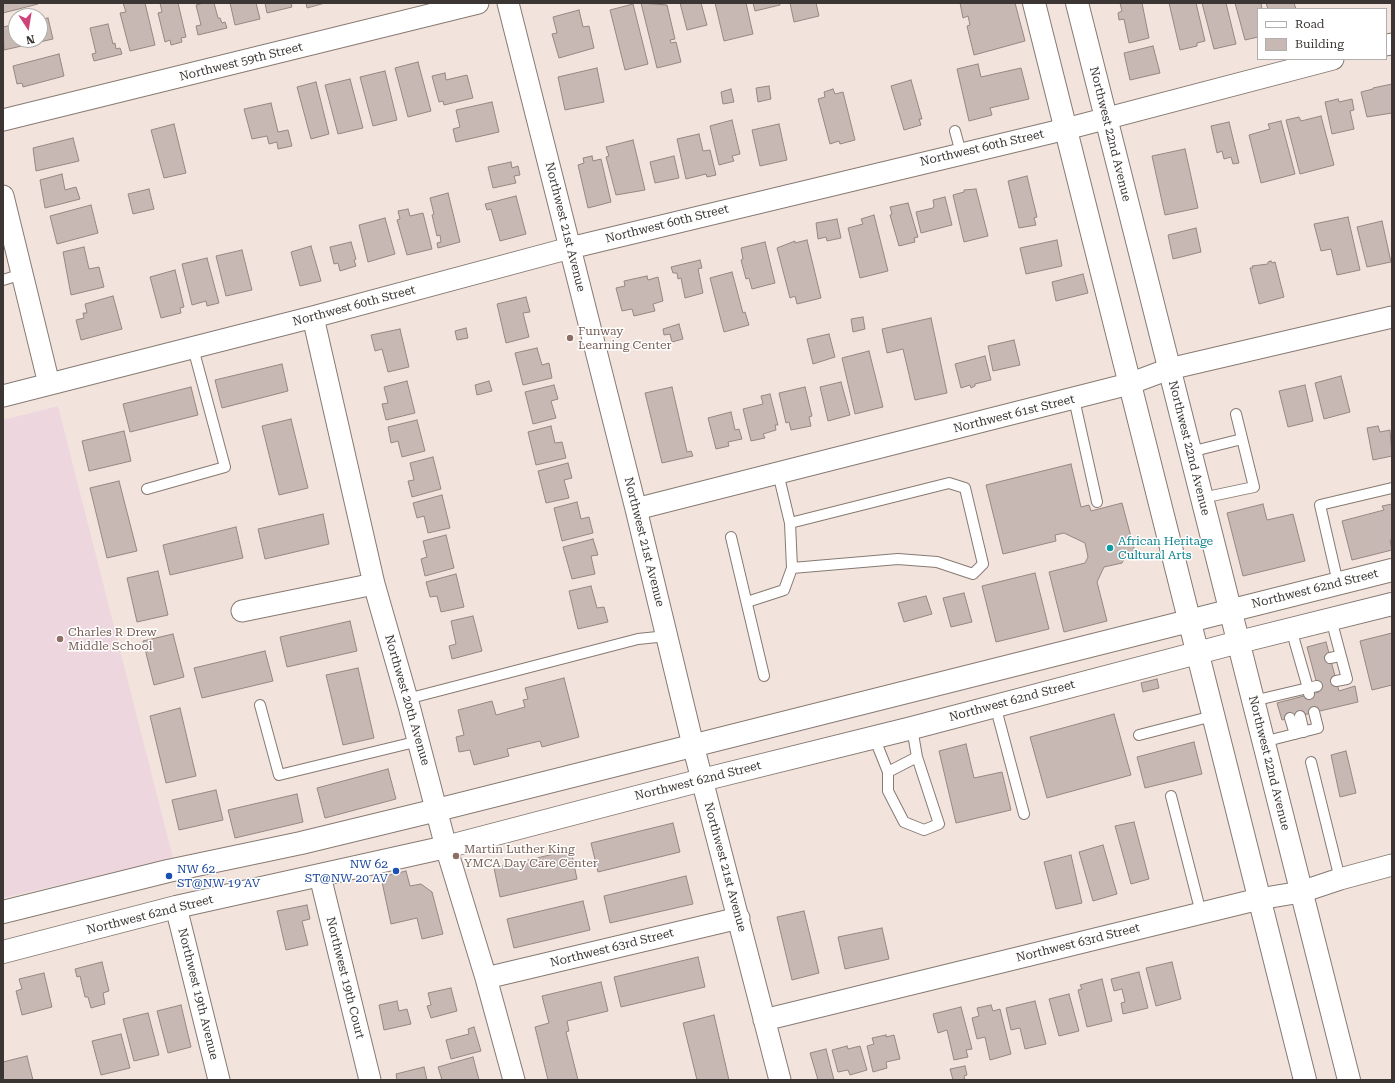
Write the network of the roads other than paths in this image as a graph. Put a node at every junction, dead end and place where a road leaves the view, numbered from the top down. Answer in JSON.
{"nodes":[{"id":1,"x":478,"y":3,"type":"edge"},
{"id":2,"x":508,"y":3,"type":"edge"},
{"id":3,"x":1034,"y":3,"type":"edge"},
{"id":4,"x":1077,"y":3,"type":"edge"},
{"id":5,"x":1329,"y":60,"type":"edge"},
{"id":6,"x":1105,"y":119,"type":"junction"},
{"id":7,"x":3,"y":120,"type":"edge"},
{"id":8,"x":1066,"y":128,"type":"junction"},
{"id":9,"x":955,"y":131,"type":"dead end"},
{"id":10,"x":961,"y":153,"type":"junction"},
{"id":11,"x":3,"y":196,"type":"edge"},
{"id":12,"x":570,"y":248,"type":"junction"},
{"id":13,"x":13,"y":277,"type":"edge"},
{"id":14,"x":313,"y":317,"type":"junction"},
{"id":15,"x":1392,"y":317,"type":"edge"},
{"id":16,"x":193,"y":348,"type":"junction"},
{"id":17,"x":1169,"y":369,"type":"junction"},
{"id":18,"x":49,"y":384,"type":"junction"},
{"id":19,"x":1129,"y":384,"type":"junction"},
{"id":20,"x":3,"y":396,"type":"edge"},
{"id":21,"x":1074,"y":399,"type":"junction"},
{"id":22,"x":1236,"y":414,"type":"dead end"},
{"id":23,"x":1242,"y":439,"type":"junction"},
{"id":24,"x":1190,"y":452,"type":"junction"},
{"id":25,"x":778,"y":473,"type":"junction"},
{"id":26,"x":1392,"y":488,"type":"edge"},
{"id":27,"x":146,"y":489,"type":"dead end"},
{"id":28,"x":1202,"y":498,"type":"junction"},
{"id":29,"x":1097,"y":502,"type":"dead end"},
{"id":30,"x":636,"y":509,"type":"junction"},
{"id":31,"x":790,"y":523,"type":"junction"},
{"id":32,"x":731,"y":537,"type":"dead end"},
{"id":33,"x":792,"y":568,"type":"junction"},
{"id":34,"x":1392,"y":570,"type":"edge"},
{"id":35,"x":1338,"y":583,"type":"junction"},
{"id":36,"x":374,"y":584,"type":"junction"},
{"id":37,"x":747,"y":602,"type":"junction"},
{"id":38,"x":1392,"y":604,"type":"edge"},
{"id":39,"x":1230,"y":610,"type":"junction"},
{"id":40,"x":242,"y":611,"type":"dead end"},
{"id":41,"x":1331,"y":619,"type":"junction"},
{"id":42,"x":1188,"y":620,"type":"junction"},
{"id":43,"x":1291,"y":629,"type":"junction"},
{"id":44,"x":667,"y":636,"type":"junction"},
{"id":45,"x":1239,"y":642,"type":"junction"},
{"id":46,"x":1197,"y":653,"type":"junction"},
{"id":47,"x":1312,"y":662,"type":"dead end"},
{"id":48,"x":1302,"y":666,"type":"junction"},
{"id":49,"x":764,"y":676,"type":"dead end"},
{"id":50,"x":1336,"y":681,"type":"dead end"},
{"id":51,"x":407,"y":699,"type":"junction"},
{"id":52,"x":1253,"y":701,"type":"junction"},
{"id":53,"x":260,"y":705,"type":"dead end"},
{"id":54,"x":995,"y":705,"type":"junction"},
{"id":55,"x":1314,"y":712,"type":"dead end"},
{"id":56,"x":1213,"y":716,"type":"junction"},
{"id":57,"x":1295,"y":717,"type":"dead end"},
{"id":58,"x":912,"y":728,"type":"junction"},
{"id":59,"x":1300,"y":733,"type":"junction"},
{"id":60,"x":1139,"y":735,"type":"dead end"},
{"id":61,"x":874,"y":737,"type":"junction"},
{"id":62,"x":419,"y":741,"type":"junction"},
{"id":63,"x":1263,"y":742,"type":"junction"},
{"id":64,"x":693,"y":745,"type":"junction"},
{"id":65,"x":917,"y":757,"type":"junction"},
{"id":66,"x":1311,"y":762,"type":"dead end"},
{"id":67,"x":888,"y":772,"type":"junction"},
{"id":68,"x":702,"y":780,"type":"junction"},
{"id":69,"x":1171,"y":796,"type":"dead end"},
{"id":70,"x":437,"y":810,"type":"junction"},
{"id":71,"x":1024,"y":814,"type":"dead end"},
{"id":72,"x":446,"y":847,"type":"junction"},
{"id":73,"x":1392,"y":865,"type":"edge"},
{"id":74,"x":320,"y":876,"type":"junction"},
{"id":75,"x":1340,"y":879,"type":"junction"},
{"id":76,"x":1301,"y":892,"type":"junction"},
{"id":77,"x":1259,"y":899,"type":"junction"},
{"id":78,"x":176,"y":907,"type":"junction"},
{"id":79,"x":3,"y":912,"type":"edge"},
{"id":80,"x":1201,"y":913,"type":"junction"},
{"id":81,"x":739,"y":918,"type":"junction"},
{"id":82,"x":3,"y":952,"type":"edge"},
{"id":83,"x":486,"y":978,"type":"junction"},
{"id":84,"x":764,"y":1020,"type":"junction"},
{"id":85,"x":214,"y":1079,"type":"edge"},
{"id":86,"x":370,"y":1080,"type":"edge"},
{"id":87,"x":514,"y":1080,"type":"edge"},
{"id":88,"x":780,"y":1080,"type":"edge"},
{"id":89,"x":1305,"y":1080,"type":"edge"},
{"id":90,"x":1349,"y":1080,"type":"edge"}],
"edges":[{"from":1,"to":7,"type":"street","name":"Northwest 59th Street"},
{"from":2,"to":12,"type":"street","name":"Northwest 21st Avenue"},
{"from":3,"to":8,"type":"main road"},
{"from":4,"to":6,"type":"main road","name":"Northwest 22nd Avenue"},
{"from":5,"to":6,"type":"street","name":"Northwest 60th Street"},
{"from":6,"to":8,"type":"street","name":"Northwest 60th Street"},
{"from":6,"to":17,"type":"main road","name":"Northwest 22nd Avenue"},
{"from":8,"to":10,"type":"street","name":"Northwest 60th Street"},
{"from":8,"to":19,"type":"main road"},
{"from":9,"to":10,"type":"lane"},
{"from":10,"to":12,"type":"street","name":"Northwest 60th Street"},
{"from":11,"to":13,"type":"street"},
{"from":12,"to":14,"type":"street","name":"Northwest 60th Street"},
{"from":12,"to":30,"type":"street","name":"Northwest 21st Avenue"},
{"from":13,"to":18,"type":"street"},
{"from":14,"to":16,"type":"street","name":"Northwest 60th Street"},
{"from":14,"to":36,"type":"street","name":"Northwest 20th Avenue"},
{"from":15,"to":17,"type":"street","name":"Northwest 61st Street"},
{"from":16,"to":18,"type":"street","name":"Northwest 60th Street"},
{"from":16,"to":27,"type":"lane"},
{"from":17,"to":19,"type":"street","name":"Northwest 61st Street"},
{"from":17,"to":24,"type":"main road","name":"Northwest 22nd Avenue"},
{"from":18,"to":20,"type":"street","name":"Northwest 60th Street"},
{"from":19,"to":21,"type":"street","name":"Northwest 61st Street"},
{"from":19,"to":42,"type":"main road"},
{"from":21,"to":25,"type":"street","name":"Northwest 61st Street"},
{"from":21,"to":29,"type":"lane"},
{"from":22,"to":23,"type":"lane"},
{"from":23,"to":24,"type":"lane"},
{"from":23,"to":28,"type":"lane"},
{"from":24,"to":28,"type":"main road","name":"Northwest 22nd Avenue"},
{"from":25,"to":30,"type":"street","name":"Northwest 61st Street"},
{"from":25,"to":31,"type":"lane"},
{"from":26,"to":35,"type":"lane"},
{"from":28,"to":39,"type":"main road","name":"Northwest 22nd Avenue"},
{"from":30,"to":44,"type":"street","name":"Northwest 21st Avenue"},
{"from":31,"to":33,"type":"lane"},
{"from":31,"to":33,"type":"lane"},
{"from":32,"to":37,"type":"lane"},
{"from":33,"to":37,"type":"lane"},
{"from":34,"to":35,"type":"main road","name":"Northwest 62nd Street"},
{"from":35,"to":39,"type":"main road","name":"Northwest 62nd Street"},
{"from":36,"to":40,"type":"street"},
{"from":36,"to":51,"type":"street","name":"Northwest 20th Avenue"},
{"from":37,"to":49,"type":"lane"},
{"from":38,"to":41,"type":"main road","name":"Northwest 62nd Street"},
{"from":39,"to":42,"type":"main road","name":"Northwest 62nd Street"},
{"from":39,"to":45,"type":"main road","name":"Northwest 22nd Avenue"},
{"from":41,"to":43,"type":"main road","name":"Northwest 62nd Street"},
{"from":41,"to":50,"type":"lane"},
{"from":42,"to":46,"type":"main road"},
{"from":42,"to":64,"type":"main road","name":"Northwest 62nd Street"},
{"from":43,"to":45,"type":"main road","name":"Northwest 62nd Street"},
{"from":43,"to":48,"type":"lane"},
{"from":44,"to":51,"type":"lane"},
{"from":44,"to":64,"type":"street","name":"Northwest 21st Avenue"},
{"from":45,"to":46,"type":"main road","name":"Northwest 62nd Street"},
{"from":45,"to":52,"type":"main road","name":"Northwest 22nd Avenue"},
{"from":46,"to":54,"type":"main road","name":"Northwest 62nd Street"},
{"from":46,"to":56,"type":"main road"},
{"from":47,"to":48,"type":"lane"},
{"from":48,"to":52,"type":"lane"},
{"from":51,"to":62,"type":"street","name":"Northwest 20th Avenue"},
{"from":52,"to":63,"type":"main road","name":"Northwest 22nd Avenue"},
{"from":53,"to":62,"type":"lane"},
{"from":54,"to":58,"type":"main road","name":"Northwest 62nd Street"},
{"from":54,"to":71,"type":"lane"},
{"from":55,"to":59,"type":"lane"},
{"from":56,"to":60,"type":"lane"},
{"from":56,"to":77,"type":"main road"},
{"from":57,"to":59,"type":"lane"},
{"from":58,"to":61,"type":"main road","name":"Northwest 62nd Street"},
{"from":58,"to":65,"type":"lane"},
{"from":59,"to":63,"type":"lane"},
{"from":61,"to":67,"type":"lane"},
{"from":61,"to":68,"type":"main road","name":"Northwest 62nd Street"},
{"from":62,"to":70,"type":"street","name":"Northwest 20th Avenue"},
{"from":63,"to":76,"type":"main road","name":"Northwest 22nd Avenue"},
{"from":64,"to":68,"type":"street","name":"Northwest 21st Avenue"},
{"from":64,"to":70,"type":"main road","name":"Northwest 62nd Street"},
{"from":65,"to":67,"type":"lane"},
{"from":65,"to":67,"type":"lane"},
{"from":66,"to":75,"type":"lane"},
{"from":68,"to":72,"type":"main road","name":"Northwest 62nd Street"},
{"from":68,"to":81,"type":"street","name":"Northwest 21st Avenue"},
{"from":69,"to":80,"type":"lane"},
{"from":70,"to":72,"type":"street","name":"Northwest 20th Avenue"},
{"from":70,"to":79,"type":"main road","name":"Northwest 62nd Street"},
{"from":72,"to":74,"type":"main road","name":"Northwest 62nd Street"},
{"from":72,"to":83,"type":"street","name":"Northwest 20th Avenue"},
{"from":73,"to":75,"type":"street","name":"Northwest 63rd Street"},
{"from":74,"to":78,"type":"main road","name":"Northwest 62nd Street"},
{"from":74,"to":86,"type":"street","name":"Northwest 19th Court"},
{"from":75,"to":76,"type":"street","name":"Northwest 63rd Street"},
{"from":76,"to":77,"type":"street","name":"Northwest 63rd Street"},
{"from":76,"to":90,"type":"main road","name":"Northwest 22nd Avenue"},
{"from":77,"to":80,"type":"street","name":"Northwest 63rd Street"},
{"from":77,"to":89,"type":"main road"},
{"from":78,"to":82,"type":"main road","name":"Northwest 62nd Street"},
{"from":78,"to":85,"type":"street","name":"Northwest 19th Avenue"},
{"from":80,"to":84,"type":"street","name":"Northwest 63rd Street"},
{"from":81,"to":83,"type":"street","name":"Northwest 63rd Street"},
{"from":81,"to":84,"type":"street","name":"Northwest 21st Avenue"},
{"from":83,"to":87,"type":"street","name":"Northwest 20th Avenue"},
{"from":84,"to":88,"type":"street","name":"Northwest 21st Avenue"}]}
